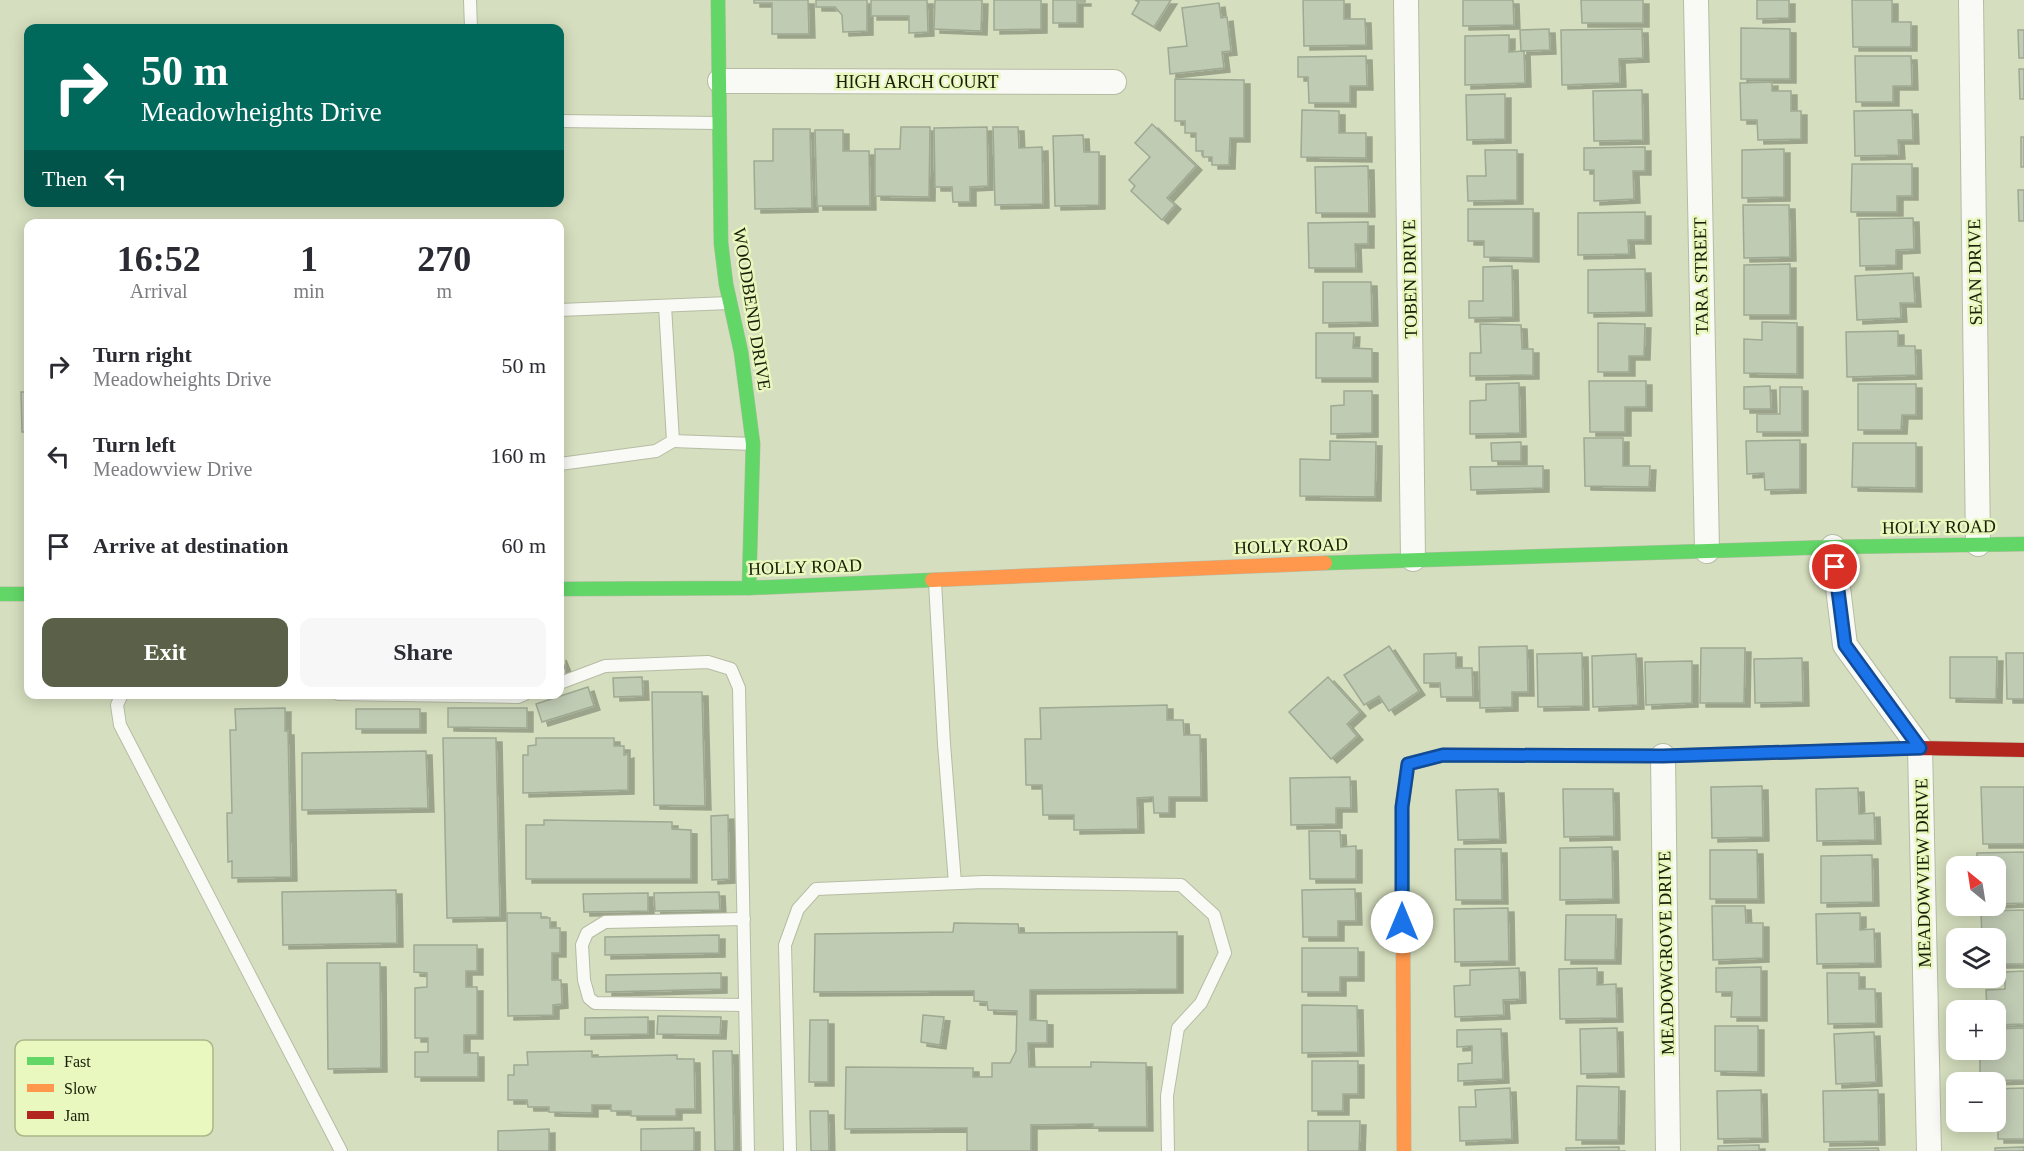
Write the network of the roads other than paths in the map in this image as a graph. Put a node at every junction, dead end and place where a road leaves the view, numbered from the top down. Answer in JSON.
{"nodes":[{"id":1,"x":470,"y":0,"type":"edge"},
{"id":2,"x":718,"y":0,"type":"edge"},
{"id":3,"x":1406,"y":0,"type":"edge"},
{"id":4,"x":1696,"y":0,"type":"edge"},
{"id":5,"x":1971,"y":0,"type":"edge"},
{"id":6,"x":471,"y":24,"type":"edge"},
{"id":7,"x":720,"y":81,"type":"junction"},
{"id":8,"x":1113,"y":82,"type":"dead end"},
{"id":9,"x":564,"y":121,"type":"edge"},
{"id":10,"x":720,"y":123,"type":"junction"},
{"id":11,"x":730,"y":303,"type":"junction"},
{"id":12,"x":664,"y":306,"type":"junction"},
{"id":13,"x":564,"y":310,"type":"edge"},
{"id":14,"x":673,"y":441,"type":"junction"},
{"id":15,"x":753,"y":444,"type":"junction"},
{"id":16,"x":564,"y":463,"type":"edge"},
{"id":17,"x":1978,"y":544,"type":"junction"},
{"id":18,"x":2024,"y":544,"type":"edge"},
{"id":19,"x":1833,"y":547,"type":"junction"},
{"id":20,"x":1707,"y":551,"type":"junction"},
{"id":21,"x":1413,"y":559,"type":"junction"},
{"id":22,"x":935,"y":580,"type":"junction"},
{"id":23,"x":749,"y":588,"type":"junction"},
{"id":24,"x":564,"y":590,"type":"edge"},
{"id":25,"x":0,"y":594,"type":"edge"},
{"id":26,"x":24,"y":594,"type":"edge"},
{"id":27,"x":564,"y":681,"type":"edge"},
{"id":28,"x":120,"y":699,"type":"edge"},
{"id":29,"x":1920,"y":748,"type":"junction"},
{"id":30,"x":2024,"y":750,"type":"edge"},
{"id":31,"x":1663,"y":756,"type":"junction"},
{"id":32,"x":955,"y":884,"type":"junction"},
{"id":33,"x":744,"y":919,"type":"junction"},
{"id":34,"x":745,"y":1005,"type":"junction"},
{"id":35,"x":341,"y":1151,"type":"edge"},
{"id":36,"x":748,"y":1151,"type":"edge"},
{"id":37,"x":790,"y":1151,"type":"edge"},
{"id":38,"x":1168,"y":1151,"type":"edge"},
{"id":39,"x":1404,"y":1151,"type":"edge"},
{"id":40,"x":1668,"y":1151,"type":"edge"},
{"id":41,"x":1929,"y":1151,"type":"edge"}],
"edges":[{"from":1,"to":6,"type":"lane"},
{"from":2,"to":7,"type":"street","name":"WOODBEND DRIVE"},
{"from":3,"to":21,"type":"street","name":"TOBEN DRIVE"},
{"from":4,"to":20,"type":"street","name":"TARA STREET"},
{"from":5,"to":17,"type":"street","name":"SEAN DRIVE"},
{"from":7,"to":8,"type":"street","name":"HIGH ARCH COURT"},
{"from":7,"to":10,"type":"street","name":"WOODBEND DRIVE"},
{"from":9,"to":10,"type":"lane"},
{"from":10,"to":11,"type":"street","name":"WOODBEND DRIVE"},
{"from":11,"to":12,"type":"lane"},
{"from":11,"to":15,"type":"street","name":"WOODBEND DRIVE"},
{"from":12,"to":13,"type":"lane"},
{"from":12,"to":14,"type":"lane"},
{"from":14,"to":15,"type":"lane"},
{"from":14,"to":16,"type":"lane"},
{"from":15,"to":23,"type":"street","name":"WOODBEND DRIVE"},
{"from":17,"to":18,"type":"street","name":"HOLLY ROAD"},
{"from":17,"to":19,"type":"street","name":"HOLLY ROAD"},
{"from":19,"to":20,"type":"street","name":"HOLLY ROAD"},
{"from":19,"to":29,"type":"street"},
{"from":20,"to":21,"type":"street","name":"HOLLY ROAD"},
{"from":21,"to":22,"type":"street","name":"HOLLY ROAD"},
{"from":22,"to":23,"type":"street","name":"HOLLY ROAD"},
{"from":22,"to":32,"type":"lane"},
{"from":23,"to":24,"type":"street","name":"HOLLY ROAD"},
{"from":25,"to":26,"type":"street"},
{"from":27,"to":33,"type":"lane"},
{"from":28,"to":35,"type":"lane"},
{"from":29,"to":30,"type":"street"},
{"from":29,"to":31,"type":"street"},
{"from":29,"to":41,"type":"street","name":"MEADOWVIEW DRIVE"},
{"from":31,"to":39,"type":"street"},
{"from":31,"to":40,"type":"street","name":"MEADOWGROVE DRIVE"},
{"from":32,"to":37,"type":"lane"},
{"from":32,"to":38,"type":"lane"},
{"from":33,"to":34,"type":"lane"},
{"from":33,"to":34,"type":"lane"},
{"from":34,"to":36,"type":"lane"}]}
